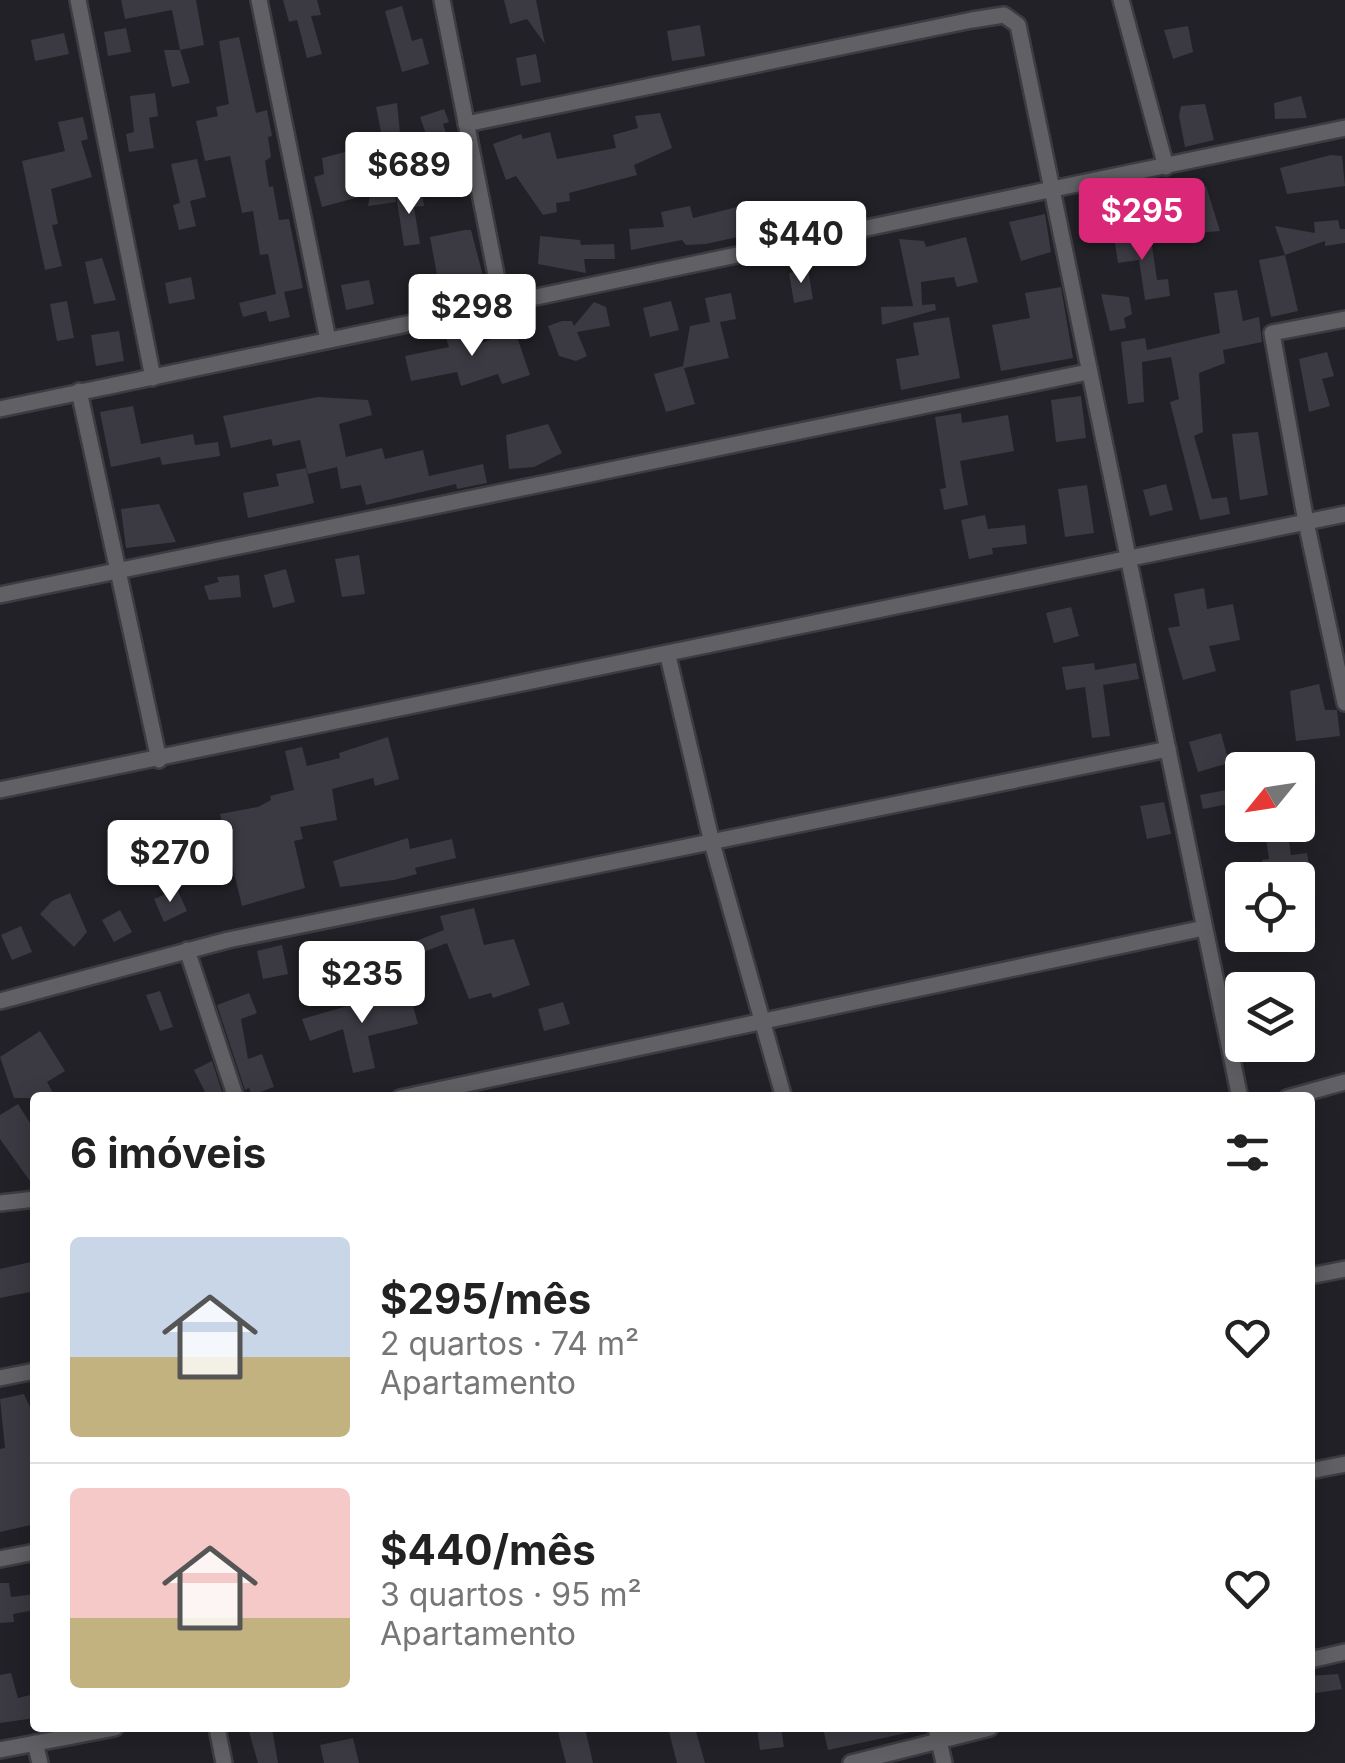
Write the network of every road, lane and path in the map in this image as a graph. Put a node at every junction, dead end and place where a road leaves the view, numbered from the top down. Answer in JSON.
{"nodes":[{"id":1,"x":78,"y":0,"type":"edge"},
{"id":2,"x":259,"y":0,"type":"edge"},
{"id":3,"x":442,"y":0,"type":"edge"},
{"id":4,"x":1121,"y":0,"type":"edge"},
{"id":5,"x":466,"y":124,"type":"junction"},
{"id":6,"x":1345,"y":128,"type":"edge"},
{"id":7,"x":1166,"y":167,"type":"junction"},
{"id":8,"x":1055,"y":189,"type":"junction"},
{"id":9,"x":502,"y":304,"type":"junction"},
{"id":10,"x":1345,"y":319,"type":"edge"},
{"id":11,"x":328,"y":340,"type":"junction"},
{"id":12,"x":1088,"y":372,"type":"junction"},
{"id":13,"x":154,"y":378,"type":"junction"},
{"id":14,"x":78,"y":391,"type":"junction"},
{"id":15,"x":0,"y":409,"type":"edge"},
{"id":16,"x":1345,"y":514,"type":"edge"},
{"id":17,"x":1306,"y":522,"type":"junction"},
{"id":18,"x":1132,"y":561,"type":"junction"},
{"id":19,"x":120,"y":568,"type":"junction"},
{"id":20,"x":0,"y":594,"type":"edge"},
{"id":21,"x":668,"y":656,"type":"junction"},
{"id":22,"x":1345,"y":703,"type":"edge"},
{"id":23,"x":1168,"y":749,"type":"junction"},
{"id":24,"x":159,"y":760,"type":"junction"},
{"id":25,"x":0,"y":790,"type":"edge"},
{"id":26,"x":712,"y":842,"type":"junction"},
{"id":27,"x":1204,"y":928,"type":"junction"},
{"id":28,"x":188,"y":950,"type":"junction"},
{"id":29,"x":0,"y":1001,"type":"edge"},
{"id":30,"x":762,"y":1018,"type":"junction"},
{"id":31,"x":1345,"y":1082,"type":"edge"},
{"id":32,"x":234,"y":1092,"type":"edge"},
{"id":33,"x":427,"y":1092,"type":"edge"},
{"id":34,"x":782,"y":1092,"type":"edge"},
{"id":35,"x":1239,"y":1092,"type":"edge"},
{"id":36,"x":1309,"y":1092,"type":"edge"},
{"id":37,"x":30,"y":1200,"type":"edge"},
{"id":38,"x":0,"y":1203,"type":"edge"},
{"id":39,"x":1345,"y":1269,"type":"edge"},
{"id":40,"x":1315,"y":1275,"type":"edge"},
{"id":41,"x":30,"y":1373,"type":"edge"},
{"id":42,"x":0,"y":1378,"type":"edge"},
{"id":43,"x":1345,"y":1464,"type":"edge"},
{"id":44,"x":1315,"y":1466,"type":"edge"},
{"id":45,"x":30,"y":1553,"type":"edge"},
{"id":46,"x":0,"y":1559,"type":"edge"},
{"id":47,"x":1345,"y":1652,"type":"edge"},
{"id":48,"x":1315,"y":1659,"type":"edge"},
{"id":49,"x":94,"y":1732,"type":"edge"},
{"id":50,"x":218,"y":1732,"type":"edge"},
{"id":51,"x":938,"y":1734,"type":"edge"},
{"id":52,"x":36,"y":1743,"type":"junction"},
{"id":53,"x":0,"y":1750,"type":"edge"},
{"id":54,"x":40,"y":1763,"type":"edge"},
{"id":55,"x":224,"y":1763,"type":"edge"},
{"id":56,"x":852,"y":1763,"type":"edge"},
{"id":57,"x":944,"y":1763,"type":"edge"}],
"edges":[{"from":1,"to":13,"type":"street"},
{"from":2,"to":11,"type":"street"},
{"from":3,"to":5,"type":"street"},
{"from":4,"to":7,"type":"street"},
{"from":5,"to":8,"type":"street"},
{"from":5,"to":9,"type":"street"},
{"from":6,"to":7,"type":"street"},
{"from":7,"to":8,"type":"street"},
{"from":8,"to":9,"type":"street"},
{"from":8,"to":12,"type":"street"},
{"from":9,"to":11,"type":"street"},
{"from":10,"to":17,"type":"street"},
{"from":11,"to":13,"type":"street"},
{"from":12,"to":18,"type":"street"},
{"from":12,"to":19,"type":"street"},
{"from":13,"to":14,"type":"street"},
{"from":14,"to":15,"type":"street"},
{"from":14,"to":19,"type":"street"},
{"from":16,"to":17,"type":"street"},
{"from":17,"to":18,"type":"street"},
{"from":17,"to":22,"type":"street"},
{"from":18,"to":21,"type":"street"},
{"from":18,"to":23,"type":"street"},
{"from":19,"to":20,"type":"street"},
{"from":19,"to":24,"type":"street"},
{"from":21,"to":24,"type":"street"},
{"from":21,"to":26,"type":"street"},
{"from":23,"to":26,"type":"street"},
{"from":23,"to":27,"type":"street"},
{"from":24,"to":25,"type":"street"},
{"from":26,"to":28,"type":"street"},
{"from":26,"to":30,"type":"street"},
{"from":27,"to":30,"type":"street"},
{"from":27,"to":35,"type":"street"},
{"from":28,"to":29,"type":"street"},
{"from":28,"to":32,"type":"street"},
{"from":30,"to":33,"type":"street"},
{"from":30,"to":34,"type":"street"},
{"from":31,"to":36,"type":"street"},
{"from":37,"to":38,"type":"street"},
{"from":39,"to":40,"type":"street"},
{"from":41,"to":42,"type":"street"},
{"from":43,"to":44,"type":"street"},
{"from":45,"to":46,"type":"street"},
{"from":47,"to":48,"type":"street"},
{"from":49,"to":52,"type":"street"},
{"from":50,"to":55,"type":"street"},
{"from":51,"to":56,"type":"street"},
{"from":51,"to":57,"type":"street"},
{"from":52,"to":53,"type":"street"},
{"from":52,"to":54,"type":"street"}]}
